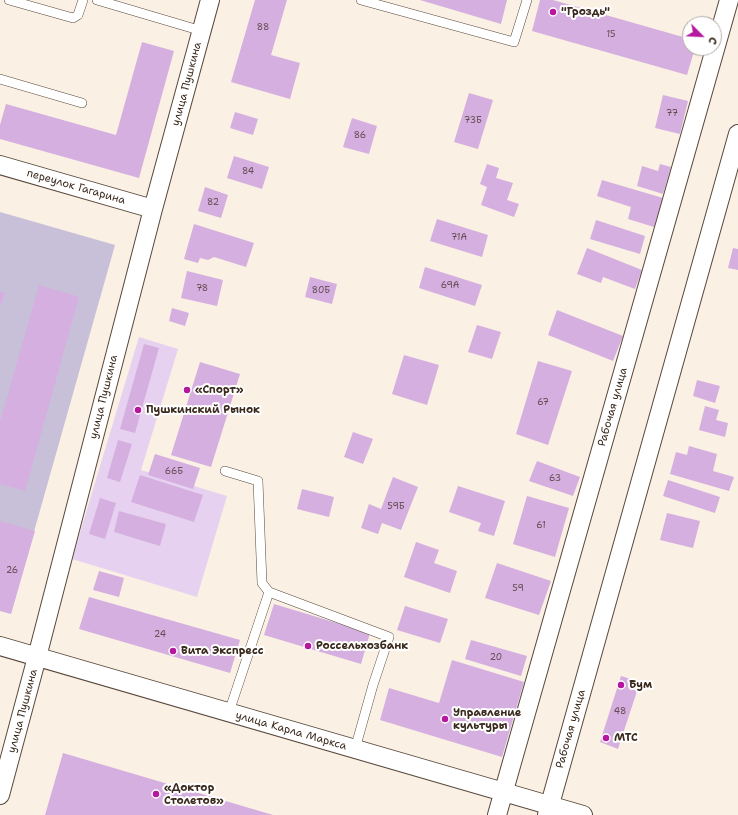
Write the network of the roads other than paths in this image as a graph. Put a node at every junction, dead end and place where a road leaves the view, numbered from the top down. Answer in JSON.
{"nodes":[{"id":1,"x":9,"y":0,"type":"edge"},
{"id":2,"x":83,"y":0,"type":"edge"},
{"id":3,"x":98,"y":0,"type":"edge"},
{"id":4,"x":210,"y":0,"type":"edge"},
{"id":5,"x":361,"y":0,"type":"edge"},
{"id":6,"x":527,"y":0,"type":"edge"},
{"id":7,"x":730,"y":1,"type":"edge"},
{"id":8,"x":202,"y":31,"type":"junction"},
{"id":9,"x":0,"y":79,"type":"edge"},
{"id":10,"x":82,"y":103,"type":"dead end"},
{"id":11,"x":738,"y":134,"type":"edge"},
{"id":12,"x":0,"y":165,"type":"edge"},
{"id":13,"x":153,"y":209,"type":"junction"},
{"id":14,"x":225,"y":471,"type":"dead end"},
{"id":15,"x":269,"y":592,"type":"junction"},
{"id":16,"x":0,"y":646,"type":"edge"},
{"id":17,"x":37,"y":657,"type":"junction"},
{"id":18,"x":229,"y":712,"type":"junction"},
{"id":19,"x":355,"y":749,"type":"junction"},
{"id":20,"x":503,"y":792,"type":"junction"},
{"id":21,"x":0,"y":795,"type":"edge"},
{"id":22,"x":548,"y":810,"type":"edge"},
{"id":23,"x":497,"y":815,"type":"edge"},
{"id":24,"x":583,"y":815,"type":"edge"}],
"edges":[{"from":1,"to":2,"type":"lane"},
{"from":3,"to":8,"type":"lane"},
{"from":4,"to":8,"type":"street","name":"улица Пушкина"},
{"from":5,"to":6,"type":"lane"},
{"from":7,"to":20,"type":"street","name":"Рабочая улица"},
{"from":8,"to":13,"type":"street","name":"улица Пушкина"},
{"from":9,"to":10,"type":"lane"},
{"from":11,"to":22,"type":"street","name":"Рабочая улица"},
{"from":12,"to":13,"type":"street","name":"переулок Гагарина"},
{"from":13,"to":17,"type":"street","name":"улица Пушкина"},
{"from":14,"to":15,"type":"lane"},
{"from":15,"to":18,"type":"lane"},
{"from":15,"to":19,"type":"lane"},
{"from":16,"to":17,"type":"street","name":"улица Карла Маркса"},
{"from":17,"to":18,"type":"street","name":"улица Карла Маркса"},
{"from":17,"to":21,"type":"street","name":"улица Пушкина"},
{"from":18,"to":19,"type":"street","name":"улица Карла Маркса"},
{"from":19,"to":20,"type":"street","name":"улица Карла Маркса"},
{"from":20,"to":22,"type":"street","name":"улица Карла Маркса"},
{"from":20,"to":23,"type":"street","name":"Рабочая улица"},
{"from":22,"to":24,"type":"street","name":"улица Карла Маркса"}]}
